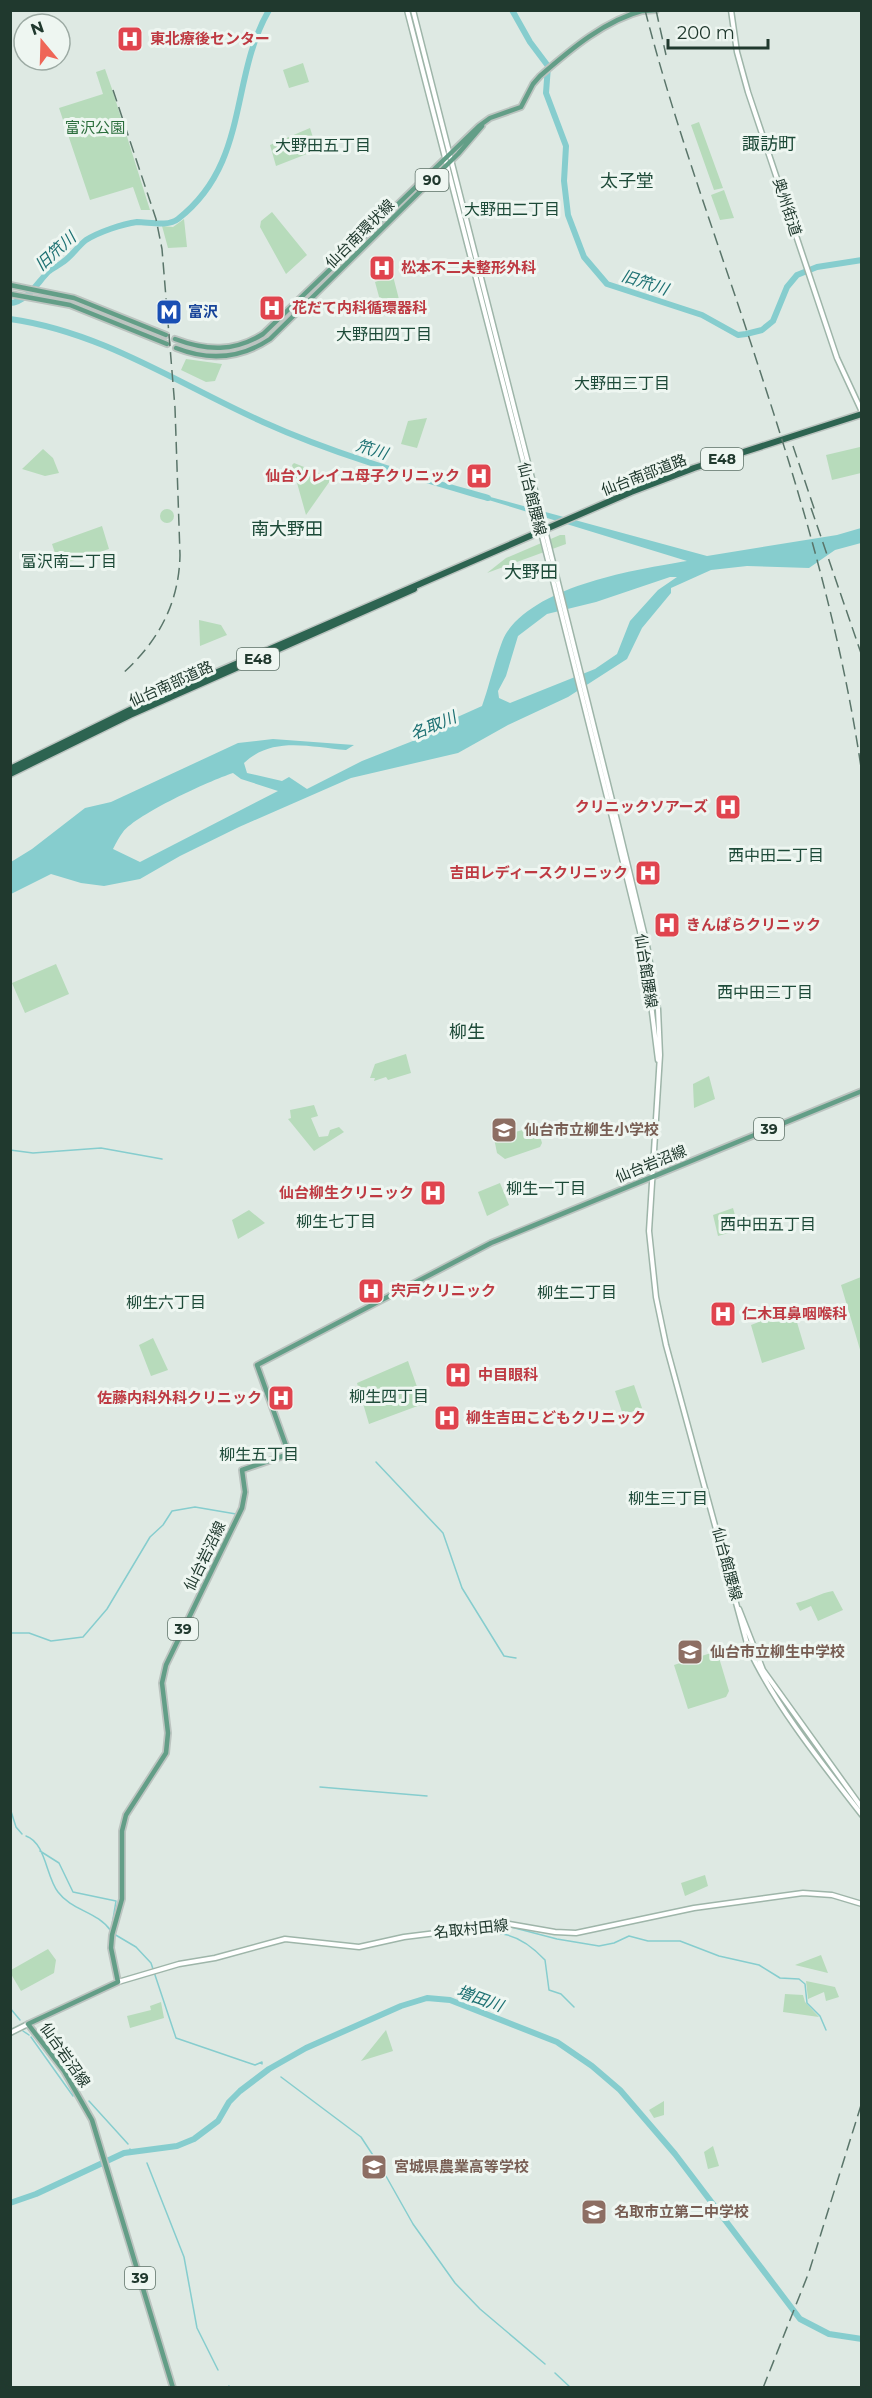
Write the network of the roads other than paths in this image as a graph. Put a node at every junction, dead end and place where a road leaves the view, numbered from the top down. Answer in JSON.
{"nodes":[{"id":1,"x":407,"y":10,"type":"edge"},
{"id":2,"x":413,"y":10,"type":"edge"},
{"id":3,"x":656,"y":10,"type":"edge"},
{"id":4,"x":731,"y":10,"type":"edge"},
{"id":5,"x":643,"y":11,"type":"edge"},
{"id":6,"x":485,"y":122,"type":"junction"},
{"id":7,"x":449,"y":155,"type":"junction"},
{"id":8,"x":444,"y":160,"type":"junction"},
{"id":9,"x":451,"y":161,"type":"junction"},
{"id":10,"x":446,"y":166,"type":"junction"},
{"id":11,"x":10,"y":285,"type":"edge"},
{"id":12,"x":10,"y":294,"type":"edge"},
{"id":13,"x":166,"y":335,"type":"dead end"},
{"id":14,"x":175,"y":339,"type":"dead end"},
{"id":15,"x":167,"y":344,"type":"dead end"},
{"id":16,"x":176,"y":348,"type":"dead end"},
{"id":17,"x":861,"y":413,"type":"edge"},
{"id":18,"x":507,"y":546,"type":"junction"},
{"id":19,"x":10,"y":769,"type":"edge"},
{"id":20,"x":10,"y":774,"type":"edge"},
{"id":21,"x":611,"y":805,"type":"junction"},
{"id":22,"x":861,"y":1091,"type":"edge"},
{"id":23,"x":651,"y":1177,"type":"junction"},
{"id":24,"x":739,"y":1608,"type":"junction"},
{"id":25,"x":861,"y":1808,"type":"edge"},
{"id":26,"x":861,"y":1815,"type":"edge"},
{"id":27,"x":861,"y":1904,"type":"edge"},
{"id":28,"x":118,"y":1982,"type":"junction"},
{"id":29,"x":28,"y":2024,"type":"junction"},
{"id":30,"x":10,"y":2033,"type":"edge"},
{"id":31,"x":173,"y":2388,"type":"edge"}],
"edges":[{"from":1,"to":8,"type":"main road","name":"仙台館腰線"},
{"from":2,"to":7,"type":"main road","name":"仙台館腰線"},
{"from":3,"to":5,"type":"main road","name":"仙台南環状線","number":"90"},
{"from":4,"to":17,"type":"main road","name":"奥州街道"},
{"from":5,"to":6,"type":"main road","name":"仙台南環状線","number":"90"},
{"from":6,"to":7,"type":"main road","name":"仙台南環状線","number":"90"},
{"from":6,"to":9,"type":"main road","name":"仙台南環状線","number":"90"},
{"from":7,"to":8,"type":"main road","name":"仙台南環状線","number":"90"},
{"from":7,"to":9,"type":"main road","name":"仙台館腰線"},
{"from":8,"to":10,"type":"main road","name":"仙台館腰線"},
{"from":8,"to":14,"type":"main road","name":"仙台南環状線","number":"90"},
{"from":9,"to":10,"type":"main road","name":"仙台南環状線","number":"90"},
{"from":9,"to":21,"type":"main road","name":"仙台館腰線","bridge":true},
{"from":10,"to":16,"type":"main road","name":"仙台南環状線","number":"90"},
{"from":10,"to":21,"type":"main road","name":"仙台館腰線","bridge":true},
{"from":11,"to":13,"type":"main road"},
{"from":12,"to":15,"type":"main road"},
{"from":17,"to":18,"type":"highway","name":"仙台南部道路","number":"E48"},
{"from":18,"to":19,"type":"highway","name":"仙台南部道路","number":"E48"},
{"from":18,"to":20,"type":"highway","name":"仙台南部道路","number":"E48"},
{"from":21,"to":23,"type":"main road","name":"仙台館腰線"},
{"from":22,"to":23,"type":"main road","name":"仙台岩沼線","number":"39"},
{"from":23,"to":24,"type":"main road","name":"仙台館腰線"},
{"from":23,"to":28,"type":"main road","name":"仙台岩沼線","number":"39"},
{"from":24,"to":25,"type":"main road","name":"仙台館腰線"},
{"from":24,"to":26,"type":"main road","name":"仙台館腰線"},
{"from":27,"to":28,"type":"main road","name":"名取村田線"},
{"from":28,"to":29,"type":"main road","name":"仙台岩沼線"},
{"from":29,"to":30,"type":"main road"},
{"from":29,"to":31,"type":"main road","name":"仙台岩沼線","number":"39"}]}
